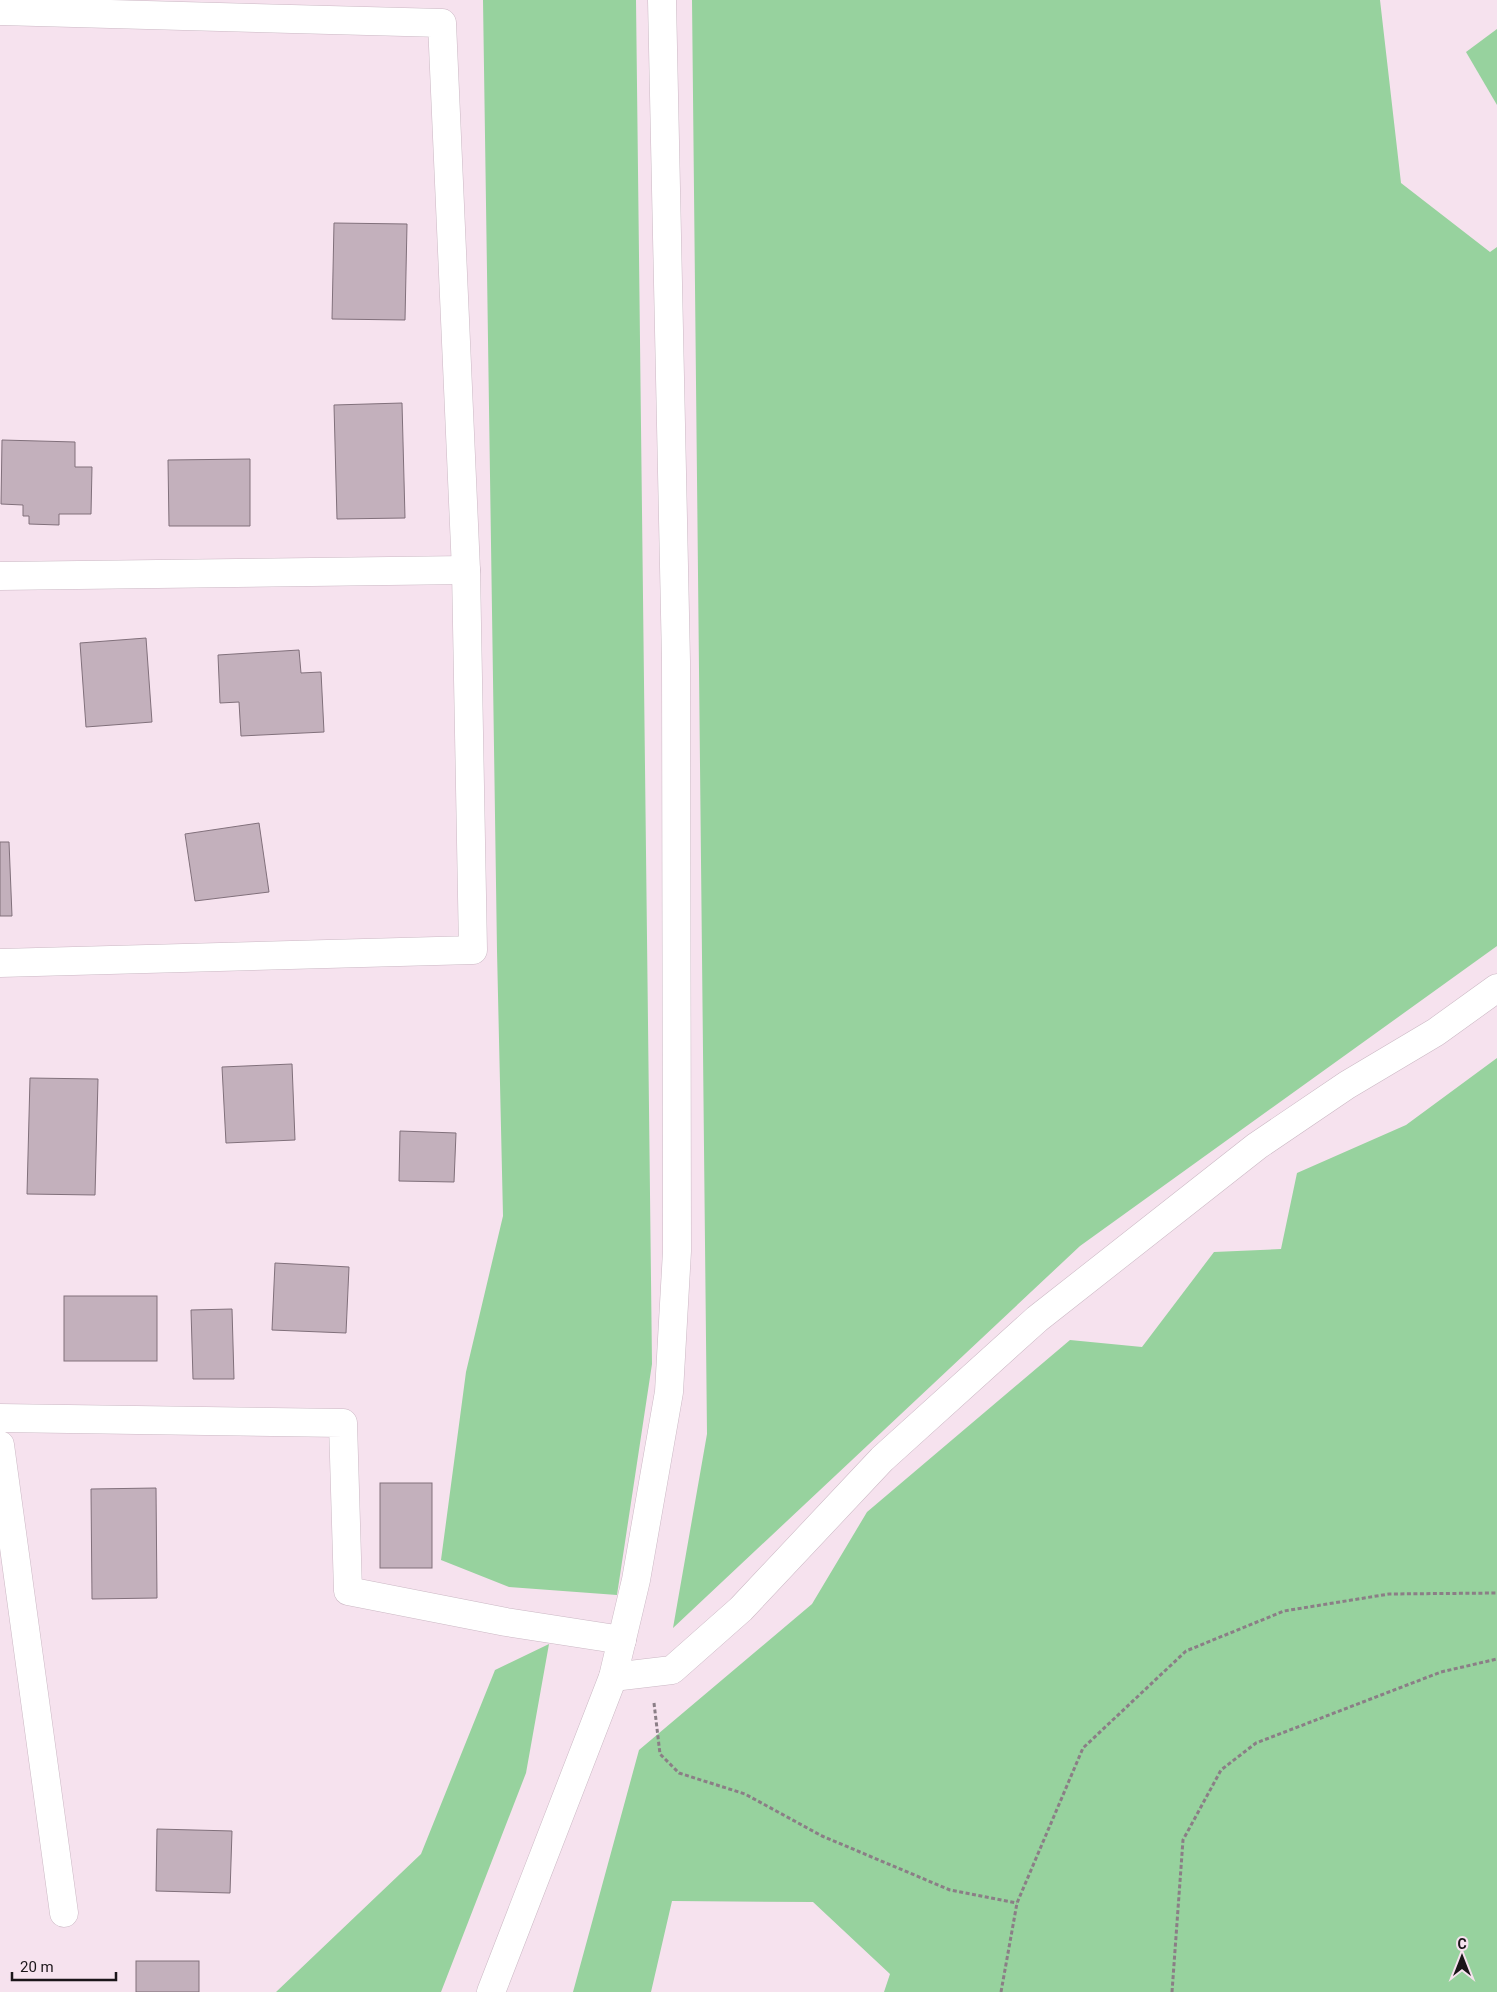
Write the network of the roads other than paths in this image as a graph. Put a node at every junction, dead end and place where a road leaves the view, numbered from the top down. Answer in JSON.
{"nodes":[{"id":1,"x":662,"y":0,"type":"edge"},
{"id":2,"x":0,"y":11,"type":"edge"},
{"id":3,"x":466,"y":570,"type":"junction"},
{"id":4,"x":0,"y":576,"type":"edge"},
{"id":5,"x":0,"y":963,"type":"edge"},
{"id":6,"x":1497,"y":988,"type":"edge"},
{"id":7,"x":0,"y":1418,"type":"edge"},
{"id":8,"x":0,"y":1445,"type":"edge"},
{"id":9,"x":622,"y":1640,"type":"junction"},
{"id":10,"x":613,"y":1676,"type":"junction"},
{"id":11,"x":64,"y":1912,"type":"dead end"},
{"id":12,"x":491,"y":1992,"type":"edge"}],
"edges":[{"from":1,"to":9,"type":"street"},
{"from":2,"to":3,"type":"street"},
{"from":3,"to":4,"type":"street"},
{"from":3,"to":5,"type":"street"},
{"from":6,"to":10,"type":"street"},
{"from":7,"to":9,"type":"street"},
{"from":8,"to":11,"type":"street"},
{"from":9,"to":10,"type":"street"},
{"from":10,"to":12,"type":"street"}]}
